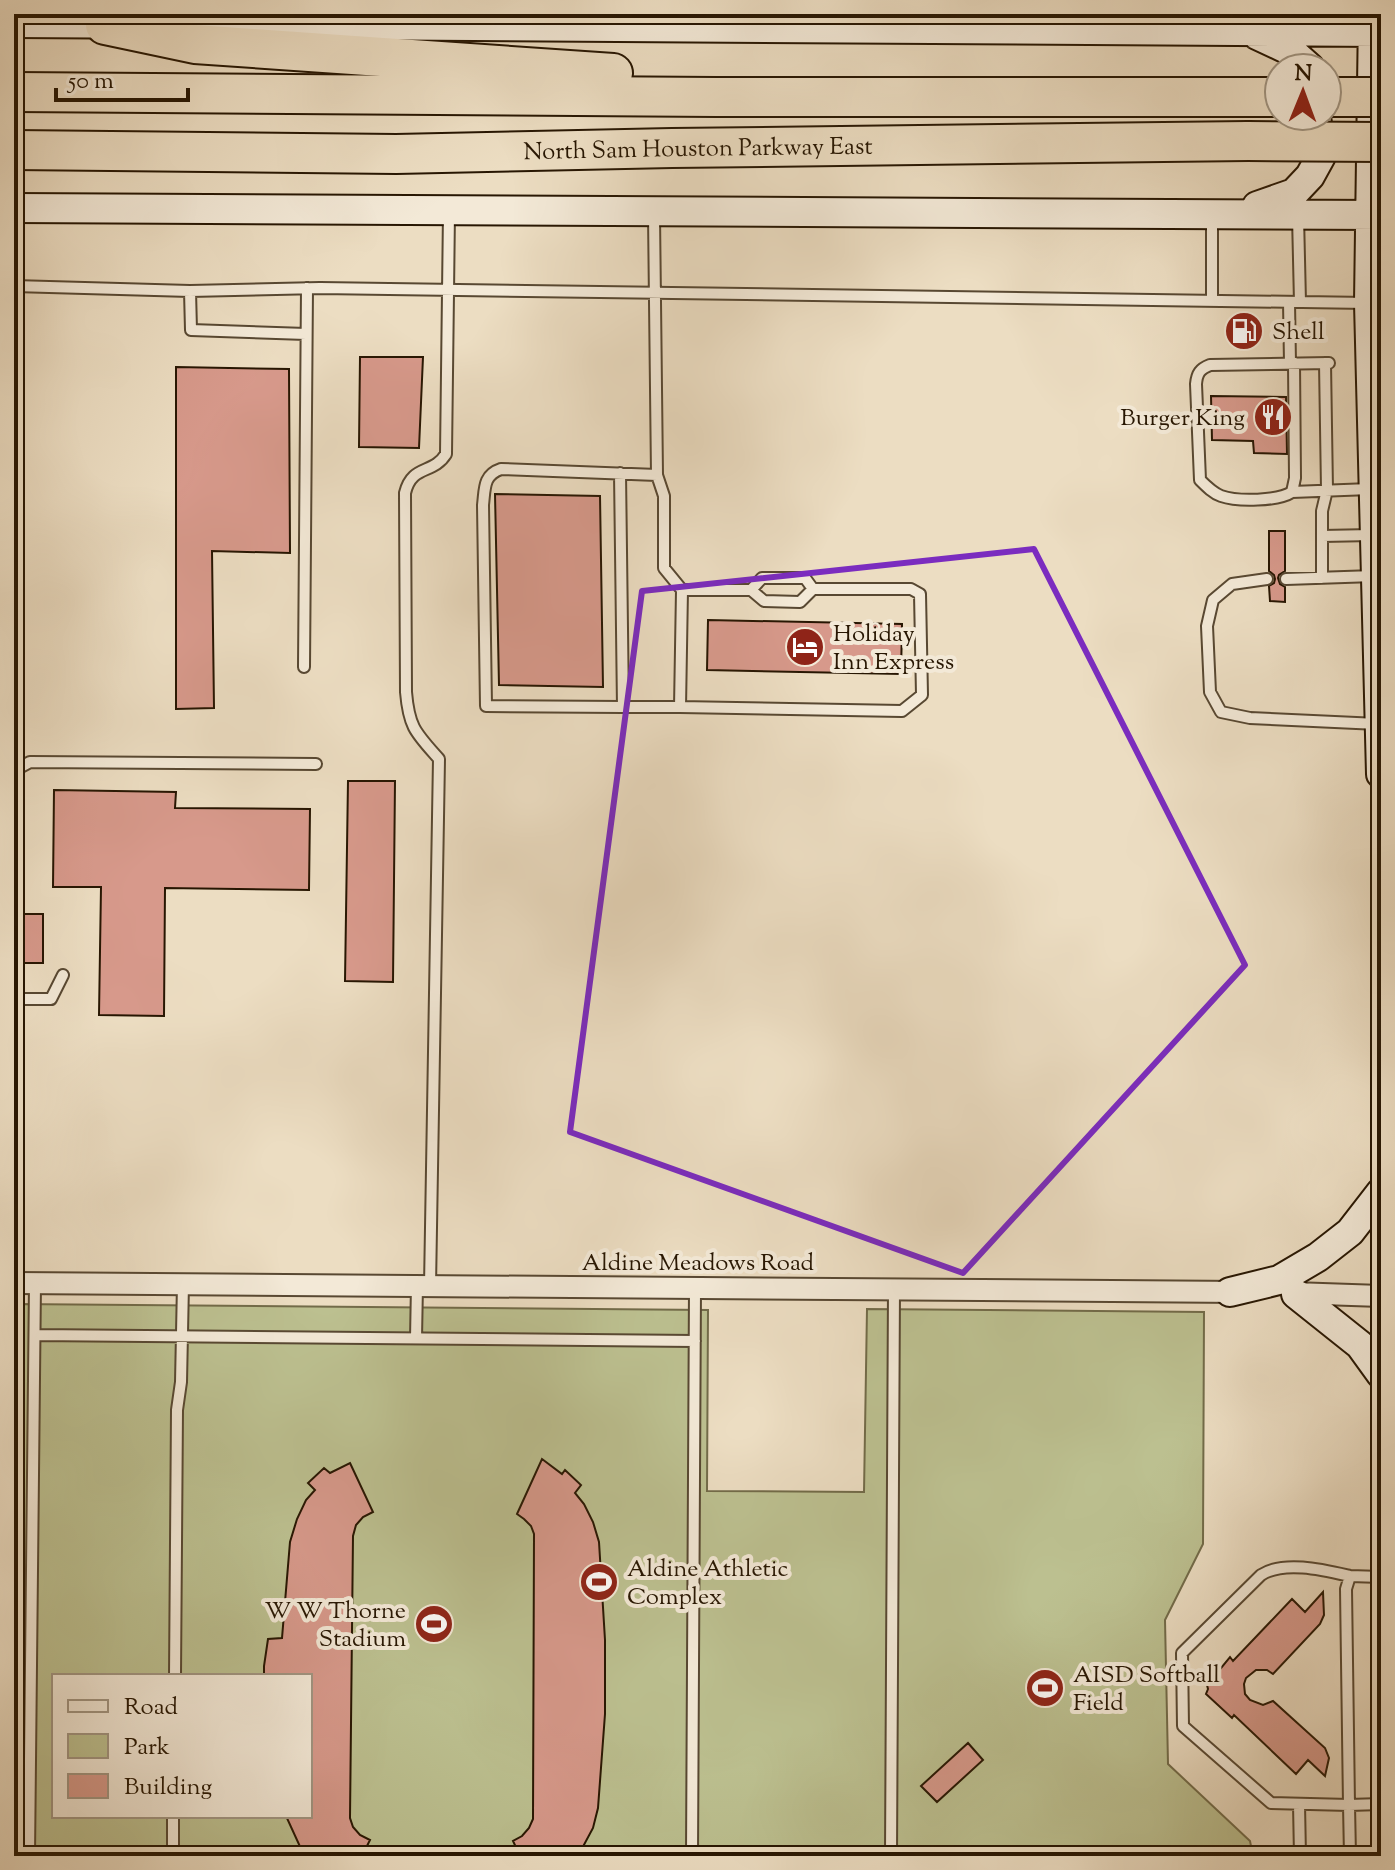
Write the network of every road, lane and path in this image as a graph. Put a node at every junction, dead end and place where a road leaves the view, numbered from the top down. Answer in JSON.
{"nodes":[{"id":1,"x":14,"y":23,"type":"edge"},
{"id":2,"x":105,"y":25,"type":"junction"},
{"id":3,"x":1376,"y":26,"type":"edge"},
{"id":4,"x":1247,"y":30,"type":"junction"},
{"id":5,"x":1292,"y":52,"type":"edge"},
{"id":6,"x":14,"y":92,"type":"edge"},
{"id":7,"x":716,"y":97,"type":"junction"},
{"id":8,"x":1263,"y":97,"type":"edge"},
{"id":9,"x":1343,"y":97,"type":"edge"},
{"id":10,"x":1381,"y":97,"type":"edge"},
{"id":11,"x":1318,"y":132,"type":"edge"},
{"id":12,"x":1381,"y":142,"type":"edge"},
{"id":13,"x":21,"y":151,"type":"edge"},
{"id":14,"x":14,"y":208,"type":"edge"},
{"id":15,"x":449,"y":209,"type":"junction"},
{"id":16,"x":654,"y":210,"type":"junction"},
{"id":17,"x":1224,"y":213,"type":"junction"},
{"id":18,"x":1298,"y":214,"type":"junction"},
{"id":19,"x":1375,"y":214,"type":"edge"},
{"id":20,"x":14,"y":286,"type":"edge"},
{"id":21,"x":307,"y":288,"type":"junction"},
{"id":22,"x":448,"y":290,"type":"junction"},
{"id":23,"x":190,"y":291,"type":"junction"},
{"id":24,"x":656,"y":293,"type":"junction"},
{"id":25,"x":1212,"y":301,"type":"junction"},
{"id":26,"x":1294,"y":302,"type":"junction"},
{"id":27,"x":1369,"y":303,"type":"junction"},
{"id":28,"x":306,"y":334,"type":"junction"},
{"id":29,"x":1292,"y":363,"type":"junction"},
{"id":30,"x":620,"y":473,"type":"junction"},
{"id":31,"x":657,"y":475,"type":"junction"},
{"id":32,"x":1378,"y":489,"type":"edge"},
{"id":33,"x":1327,"y":490,"type":"junction"},
{"id":34,"x":1292,"y":492,"type":"junction"},
{"id":35,"x":1375,"y":535,"type":"junction"},
{"id":36,"x":1322,"y":536,"type":"junction"},
{"id":37,"x":1376,"y":576,"type":"junction"},
{"id":38,"x":1322,"y":578,"type":"junction"},
{"id":39,"x":1267,"y":579,"type":"dead end"},
{"id":40,"x":1286,"y":579,"type":"dead end"},
{"id":41,"x":813,"y":589,"type":"junction"},
{"id":42,"x":682,"y":590,"type":"junction"},
{"id":43,"x":751,"y":590,"type":"junction"},
{"id":44,"x":304,"y":667,"type":"dead end"},
{"id":45,"x":623,"y":707,"type":"junction"},
{"id":46,"x":680,"y":707,"type":"junction"},
{"id":47,"x":1380,"y":724,"type":"edge"},
{"id":48,"x":1381,"y":760,"type":"edge"},
{"id":49,"x":316,"y":764,"type":"dead end"},
{"id":50,"x":1381,"y":774,"type":"edge"},
{"id":51,"x":15,"y":812,"type":"edge"},
{"id":52,"x":16,"y":862,"type":"edge"},
{"id":53,"x":63,"y":975,"type":"dead end"},
{"id":54,"x":14,"y":999,"type":"edge"},
{"id":55,"x":1381,"y":1192,"type":"edge"},
{"id":56,"x":14,"y":1283,"type":"edge"},
{"id":57,"x":35,"y":1283,"type":"junction"},
{"id":58,"x":183,"y":1284,"type":"junction"},
{"id":59,"x":424,"y":1286,"type":"junction"},
{"id":60,"x":695,"y":1288,"type":"junction"},
{"id":61,"x":894,"y":1288,"type":"junction"},
{"id":62,"x":1230,"y":1292,"type":"junction"},
{"id":63,"x":1296,"y":1294,"type":"junction"},
{"id":64,"x":1381,"y":1296,"type":"edge"},
{"id":65,"x":35,"y":1335,"type":"junction"},
{"id":66,"x":182,"y":1336,"type":"junction"},
{"id":67,"x":416,"y":1338,"type":"junction"},
{"id":68,"x":695,"y":1341,"type":"junction"},
{"id":69,"x":1381,"y":1374,"type":"edge"},
{"id":70,"x":1350,"y":1576,"type":"junction"},
{"id":71,"x":1381,"y":1577,"type":"edge"},
{"id":72,"x":175,"y":1674,"type":"edge"},
{"id":73,"x":1299,"y":1804,"type":"junction"},
{"id":74,"x":1381,"y":1804,"type":"edge"},
{"id":75,"x":1349,"y":1805,"type":"junction"},
{"id":76,"x":173,"y":1818,"type":"edge"},
{"id":77,"x":29,"y":1856,"type":"edge"},
{"id":78,"x":173,"y":1856,"type":"edge"},
{"id":79,"x":692,"y":1856,"type":"edge"},
{"id":80,"x":891,"y":1856,"type":"edge"},
{"id":81,"x":1300,"y":1856,"type":"edge"},
{"id":82,"x":1350,"y":1856,"type":"edge"}],
"edges":[{"from":1,"to":2,"type":"main road"},
{"from":2,"to":4,"type":"main road"},
{"from":2,"to":7,"type":"highway"},
{"from":3,"to":4,"type":"main road"},
{"from":3,"to":19,"type":"main road"},
{"from":4,"to":5,"type":"main road"},
{"from":6,"to":7,"type":"highway","name":"North Sam Houston Parkway East"},
{"from":7,"to":8,"type":"highway","name":"North Sam Houston Parkway East"},
{"from":9,"to":10,"type":"highway","bridge":true},
{"from":11,"to":17,"type":"main road"},
{"from":12,"to":13,"type":"highway","name":"North Sam Houston Parkway East","bridge":true},
{"from":14,"to":15,"type":"main road"},
{"from":15,"to":16,"type":"main road"},
{"from":15,"to":22,"type":"lane"},
{"from":16,"to":17,"type":"main road"},
{"from":16,"to":24,"type":"lane"},
{"from":17,"to":18,"type":"main road"},
{"from":17,"to":25,"type":"lane"},
{"from":18,"to":19,"type":"main road"},
{"from":18,"to":26,"type":"lane"},
{"from":19,"to":27,"type":"main road"},
{"from":20,"to":23,"type":"lane"},
{"from":21,"to":22,"type":"lane"},
{"from":21,"to":23,"type":"lane"},
{"from":21,"to":28,"type":"lane"},
{"from":22,"to":24,"type":"lane"},
{"from":22,"to":59,"type":"lane"},
{"from":23,"to":28,"type":"lane"},
{"from":24,"to":25,"type":"lane"},
{"from":24,"to":31,"type":"lane"},
{"from":25,"to":26,"type":"lane"},
{"from":26,"to":27,"type":"lane"},
{"from":26,"to":29,"type":"lane"},
{"from":27,"to":32,"type":"main road"},
{"from":28,"to":44,"type":"lane"},
{"from":29,"to":33,"type":"lane"},
{"from":29,"to":34,"type":"lane"},
{"from":29,"to":34,"type":"lane"},
{"from":30,"to":31,"type":"lane"},
{"from":30,"to":45,"type":"lane"},
{"from":30,"to":45,"type":"lane"},
{"from":31,"to":42,"type":"lane"},
{"from":32,"to":33,"type":"lane"},
{"from":32,"to":35,"type":"main road"},
{"from":33,"to":34,"type":"lane"},
{"from":33,"to":36,"type":"lane"},
{"from":35,"to":36,"type":"lane"},
{"from":35,"to":37,"type":"main road"},
{"from":36,"to":38,"type":"lane"},
{"from":37,"to":38,"type":"lane"},
{"from":37,"to":47,"type":"main road"},
{"from":38,"to":40,"type":"lane"},
{"from":39,"to":47,"type":"lane"},
{"from":41,"to":43,"type":"lane"},
{"from":41,"to":43,"type":"lane"},
{"from":41,"to":46,"type":"lane"},
{"from":42,"to":43,"type":"lane"},
{"from":42,"to":46,"type":"lane"},
{"from":45,"to":46,"type":"lane"},
{"from":47,"to":48,"type":"main road"},
{"from":48,"to":50,"type":"main road"},
{"from":49,"to":51,"type":"lane"},
{"from":51,"to":52,"type":"lane"},
{"from":53,"to":54,"type":"lane"},
{"from":55,"to":62,"type":"main road"},
{"from":56,"to":57,"type":"street","name":"Aldine Meadows Road"},
{"from":57,"to":58,"type":"street","name":"Aldine Meadows Road"},
{"from":57,"to":65,"type":"lane"},
{"from":58,"to":59,"type":"street","name":"Aldine Meadows Road"},
{"from":58,"to":66,"type":"lane"},
{"from":59,"to":60,"type":"street","name":"Aldine Meadows Road"},
{"from":59,"to":67,"type":"lane"},
{"from":60,"to":61,"type":"street","name":"Aldine Meadows Road"},
{"from":60,"to":68,"type":"lane"},
{"from":61,"to":62,"type":"street","name":"Aldine Meadows Road"},
{"from":61,"to":80,"type":"lane"},
{"from":62,"to":63,"type":"street","name":"Aldine Meadows Road"},
{"from":63,"to":64,"type":"street","name":"Aldine Meadows Road"},
{"from":63,"to":69,"type":"main road"},
{"from":65,"to":66,"type":"lane"},
{"from":65,"to":77,"type":"lane"},
{"from":66,"to":67,"type":"lane"},
{"from":66,"to":72,"type":"lane"},
{"from":67,"to":68,"type":"lane"},
{"from":68,"to":79,"type":"lane"},
{"from":70,"to":71,"type":"lane"},
{"from":70,"to":73,"type":"lane"},
{"from":70,"to":75,"type":"lane"},
{"from":73,"to":75,"type":"lane"},
{"from":73,"to":81,"type":"lane"},
{"from":74,"to":75,"type":"lane"},
{"from":75,"to":82,"type":"lane"},
{"from":76,"to":78,"type":"lane"}]}
